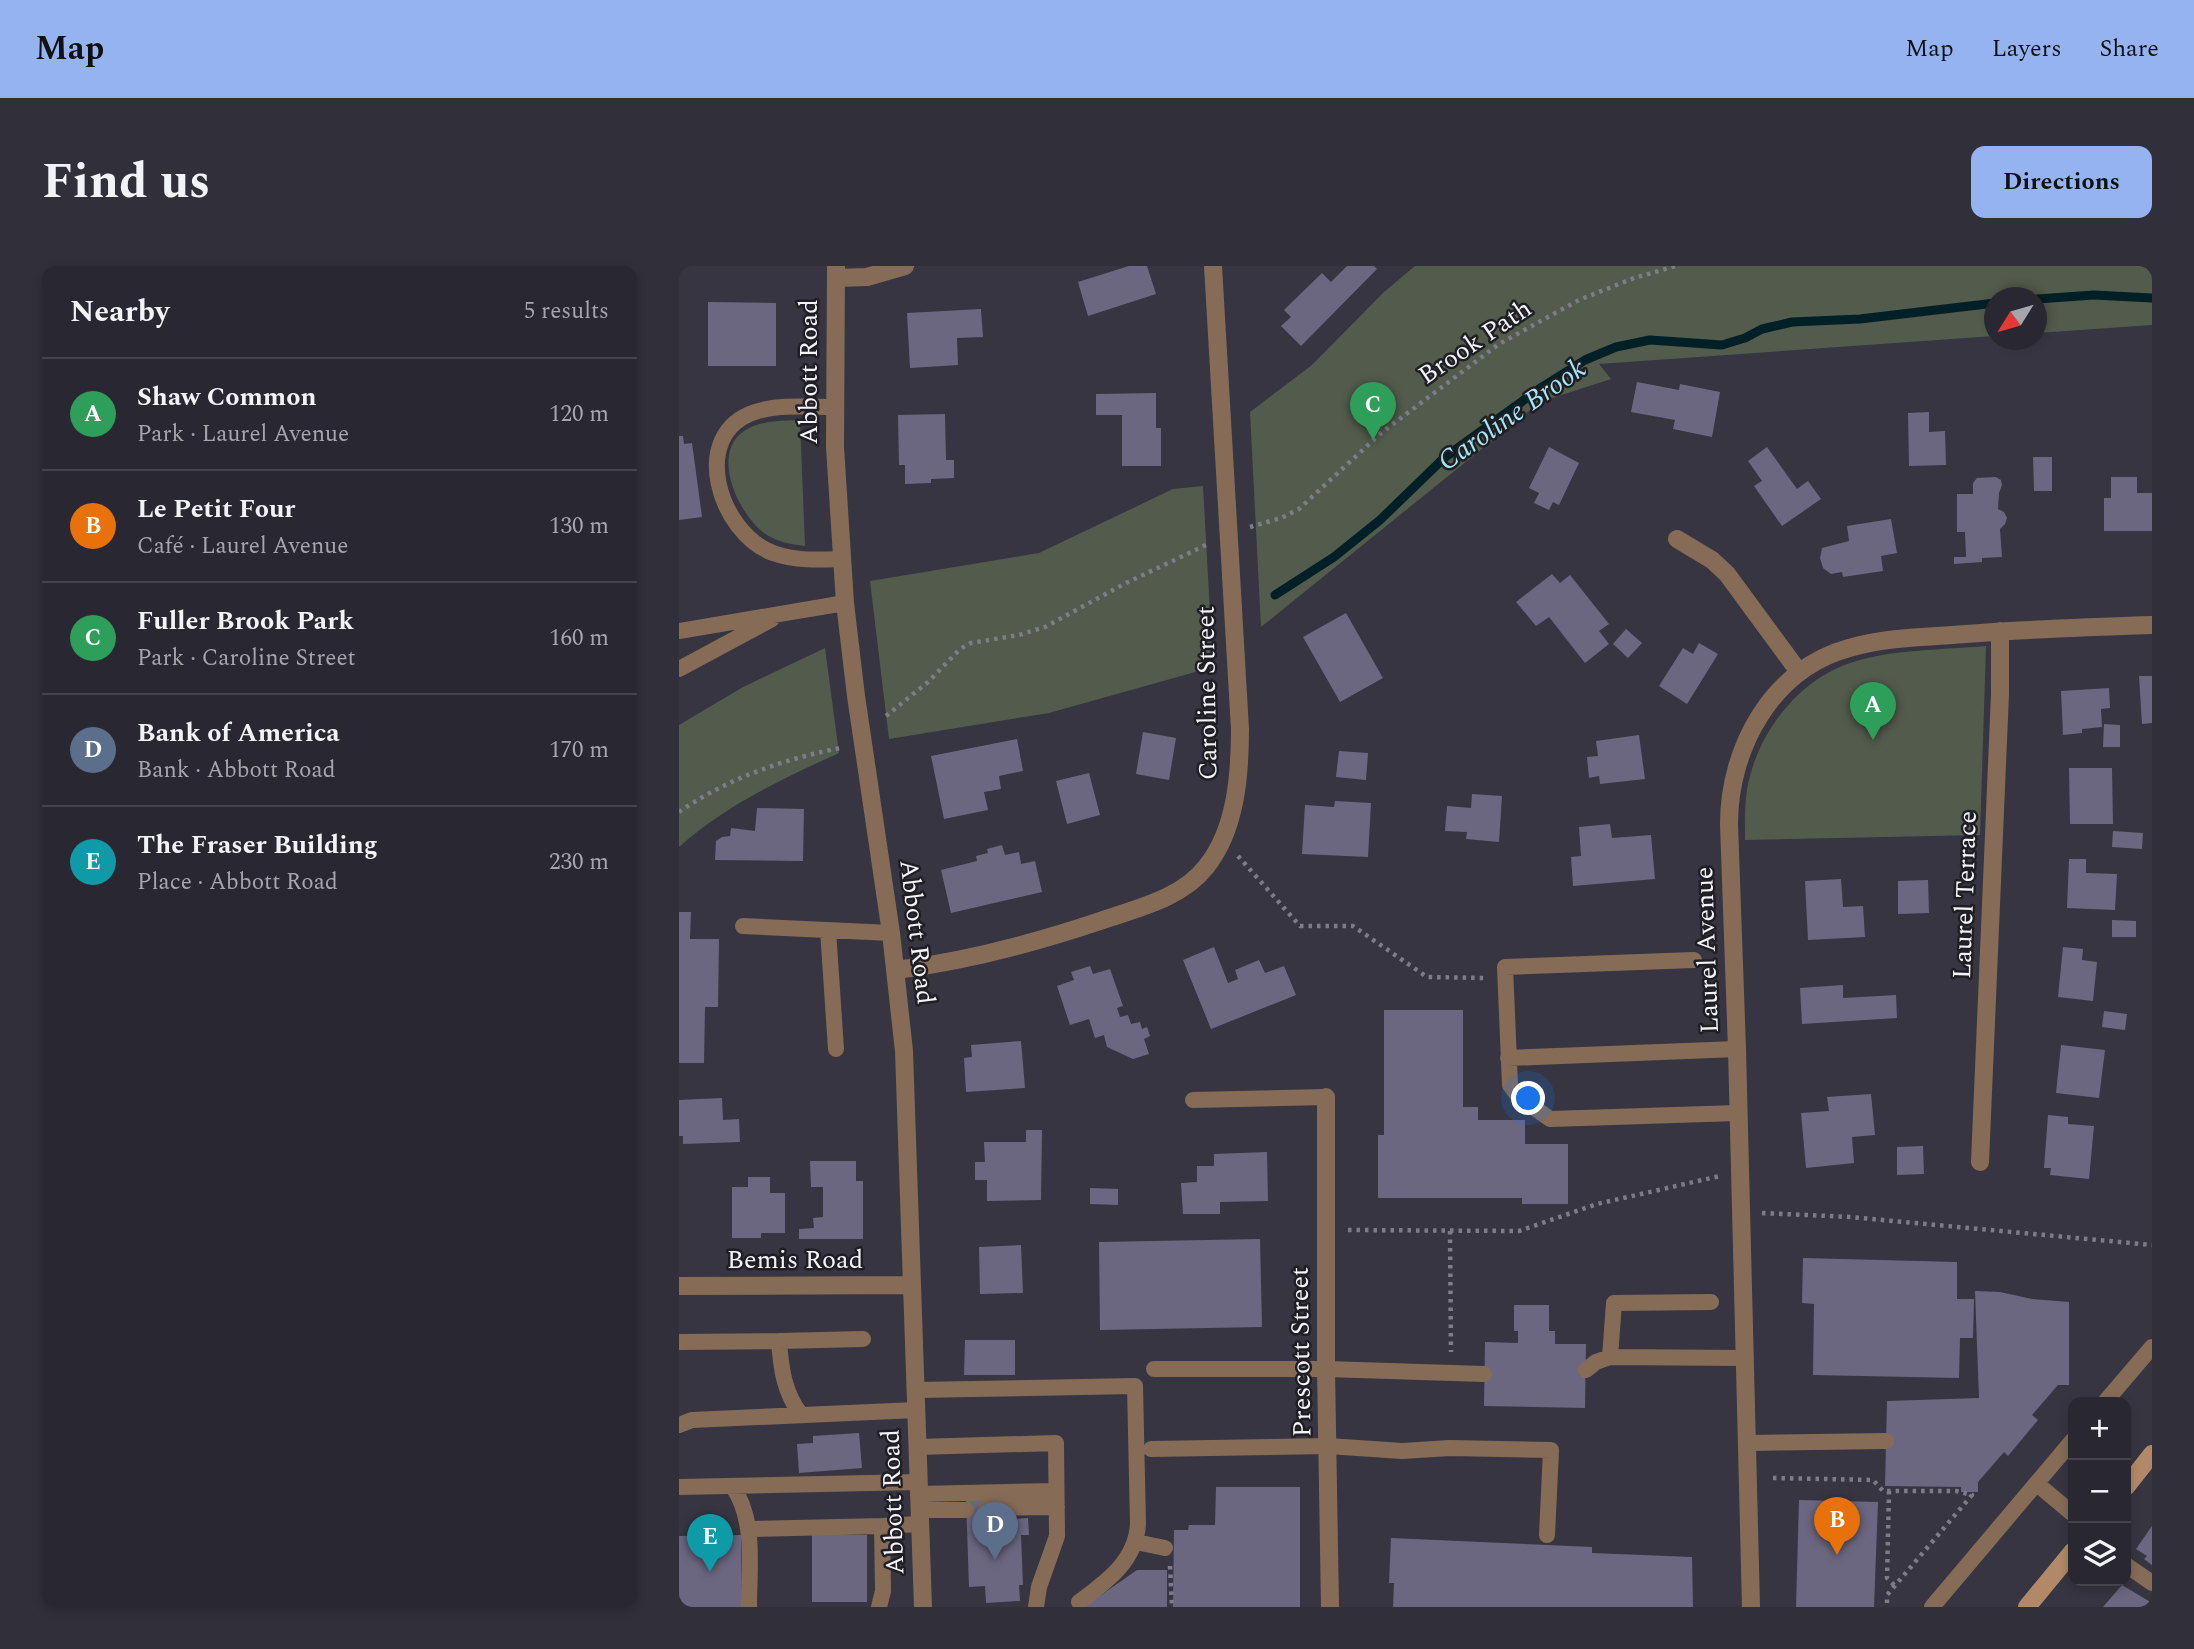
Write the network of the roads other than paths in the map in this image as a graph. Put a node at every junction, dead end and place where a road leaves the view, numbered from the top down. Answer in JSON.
{"nodes":[{"id":1,"x":905,"y":266,"type":"edge"},
{"id":2,"x":1213,"y":266,"type":"edge"},
{"id":3,"x":836,"y":272,"type":"edge"},
{"id":4,"x":834,"y":407,"type":"junction"},
{"id":5,"x":1677,"y":539,"type":"dead end"},
{"id":6,"x":842,"y":559,"type":"junction"},
{"id":7,"x":845,"y":603,"type":"junction"},
{"id":8,"x":784,"y":612,"type":"junction"},
{"id":9,"x":2152,"y":625,"type":"edge"},
{"id":10,"x":679,"y":631,"type":"edge"},
{"id":11,"x":2000,"y":631,"type":"junction"},
{"id":12,"x":679,"y":669,"type":"edge"},
{"id":13,"x":1799,"y":672,"type":"junction"},
{"id":14,"x":743,"y":926,"type":"dead end"},
{"id":15,"x":828,"y":930,"type":"junction"},
{"id":16,"x":891,"y":933,"type":"junction"},
{"id":17,"x":1694,"y":960,"type":"dead end"},
{"id":18,"x":896,"y":970,"type":"junction"},
{"id":19,"x":836,"y":1049,"type":"dead end"},
{"id":20,"x":1737,"y":1049,"type":"junction"},
{"id":21,"x":1508,"y":1058,"type":"junction"},
{"id":22,"x":1327,"y":1097,"type":"joint"},
{"id":23,"x":1193,"y":1100,"type":"dead end"},
{"id":24,"x":1738,"y":1113,"type":"junction"},
{"id":25,"x":1980,"y":1162,"type":"dead end"},
{"id":26,"x":911,"y":1285,"type":"junction"},
{"id":27,"x":679,"y":1286,"type":"edge"},
{"id":28,"x":1711,"y":1302,"type":"dead end"},
{"id":29,"x":863,"y":1339,"type":"dead end"},
{"id":30,"x":779,"y":1341,"type":"junction"},
{"id":31,"x":679,"y":1342,"type":"edge"},
{"id":32,"x":2152,"y":1347,"type":"edge"},
{"id":33,"x":1610,"y":1357,"type":"junction"},
{"id":34,"x":1744,"y":1358,"type":"junction"},
{"id":35,"x":1154,"y":1369,"type":"dead end"},
{"id":36,"x":1326,"y":1369,"type":"junction"},
{"id":37,"x":1586,"y":1370,"type":"dead end"},
{"id":38,"x":1484,"y":1374,"type":"dead end"},
{"id":39,"x":915,"y":1390,"type":"junction"},
{"id":40,"x":2109,"y":1397,"type":"edge"},
{"id":41,"x":916,"y":1410,"type":"junction"},
{"id":42,"x":801,"y":1415,"type":"junction"},
{"id":43,"x":679,"y":1425,"type":"edge"},
{"id":44,"x":1887,"y":1441,"type":"dead end"},
{"id":45,"x":1747,"y":1443,"type":"junction"},
{"id":46,"x":1328,"y":1446,"type":"junction"},
{"id":47,"x":2068,"y":1446,"type":"edge"},
{"id":48,"x":917,"y":1447,"type":"junction"},
{"id":49,"x":1151,"y":1448,"type":"dead end"},
{"id":50,"x":2151,"y":1457,"type":"edge"},
{"id":51,"x":2131,"y":1481,"type":"edge"},
{"id":52,"x":2037,"y":1483,"type":"junction"},
{"id":53,"x":679,"y":1487,"type":"edge"},
{"id":54,"x":733,"y":1487,"type":"junction"},
{"id":55,"x":1056,"y":1499,"type":"junction"},
{"id":56,"x":919,"y":1503,"type":"junction"},
{"id":57,"x":986,"y":1508,"type":"dead end"},
{"id":58,"x":966,"y":1510,"type":"dead end"},
{"id":59,"x":2068,"y":1510,"type":"edge"},
{"id":60,"x":882,"y":1526,"type":"junction"},
{"id":61,"x":748,"y":1529,"type":"junction"},
{"id":62,"x":1547,"y":1535,"type":"dead end"},
{"id":63,"x":1136,"y":1542,"type":"junction"},
{"id":64,"x":1165,"y":1548,"type":"road end"},
{"id":65,"x":2068,"y":1557,"type":"edge"},
{"id":66,"x":2131,"y":1568,"type":"edge"},
{"id":67,"x":2152,"y":1583,"type":"edge"},
{"id":68,"x":1079,"y":1602,"type":"dead end"},
{"id":69,"x":749,"y":1607,"type":"edge"},
{"id":70,"x":879,"y":1607,"type":"edge"},
{"id":71,"x":923,"y":1607,"type":"edge"},
{"id":72,"x":1036,"y":1607,"type":"edge"},
{"id":73,"x":1330,"y":1607,"type":"edge"},
{"id":74,"x":1751,"y":1607,"type":"edge"},
{"id":75,"x":1931,"y":1607,"type":"edge"},
{"id":76,"x":2027,"y":1607,"type":"edge"}],
"edges":[{"from":1,"to":3,"type":"street"},
{"from":2,"to":18,"type":"street","name":"Caroline Street"},
{"from":3,"to":4,"type":"street","name":"Abbott Road"},
{"from":4,"to":6,"type":"street","name":"Abbott Road"},
{"from":4,"to":6,"type":"lane"},
{"from":5,"to":13,"type":"street"},
{"from":6,"to":7,"type":"street","name":"Abbott Road"},
{"from":7,"to":8,"type":"lane"},
{"from":7,"to":16,"type":"street","name":"Abbott Road"},
{"from":8,"to":10,"type":"lane"},
{"from":8,"to":12,"type":"lane"},
{"from":9,"to":11,"type":"street","name":"Laurel Avenue"},
{"from":11,"to":13,"type":"street","name":"Laurel Avenue"},
{"from":11,"to":25,"type":"street","name":"Laurel Terrace"},
{"from":13,"to":20,"type":"street","name":"Laurel Avenue"},
{"from":14,"to":15,"type":"lane"},
{"from":15,"to":16,"type":"lane"},
{"from":15,"to":19,"type":"lane"},
{"from":16,"to":18,"type":"street","name":"Abbott Road"},
{"from":17,"to":21,"type":"lane"},
{"from":18,"to":26,"type":"street","name":"Abbott Road"},
{"from":20,"to":21,"type":"lane"},
{"from":20,"to":24,"type":"street","name":"Laurel Avenue"},
{"from":21,"to":24,"type":"lane"},
{"from":22,"to":23,"type":"lane"},
{"from":22,"to":36,"type":"street","name":"Prescott Street"},
{"from":24,"to":34,"type":"street","name":"Laurel Avenue"},
{"from":26,"to":27,"type":"street","name":"Bemis Road"},
{"from":26,"to":39,"type":"street","name":"Abbott Road"},
{"from":28,"to":33,"type":"lane"},
{"from":29,"to":30,"type":"lane"},
{"from":30,"to":31,"type":"lane"},
{"from":30,"to":42,"type":"lane"},
{"from":32,"to":40,"type":"lane"},
{"from":33,"to":34,"type":"lane"},
{"from":33,"to":37,"type":"lane"},
{"from":34,"to":45,"type":"street","name":"Laurel Avenue"},
{"from":35,"to":36,"type":"lane"},
{"from":36,"to":38,"type":"lane"},
{"from":36,"to":46,"type":"street","name":"Prescott Street"},
{"from":39,"to":41,"type":"street","name":"Abbott Road"},
{"from":39,"to":63,"type":"lane"},
{"from":41,"to":42,"type":"lane"},
{"from":41,"to":48,"type":"street","name":"Abbott Road"},
{"from":42,"to":43,"type":"lane"},
{"from":44,"to":45,"type":"lane"},
{"from":45,"to":74,"type":"street","name":"Laurel Avenue"},
{"from":46,"to":49,"type":"lane"},
{"from":46,"to":62,"type":"lane"},
{"from":46,"to":73,"type":"street","name":"Prescott Street"},
{"from":47,"to":52,"type":"lane"},
{"from":48,"to":55,"type":"lane"},
{"from":48,"to":56,"type":"street","name":"Abbott Road"},
{"from":50,"to":51,"type":"street"},
{"from":52,"to":59,"type":"lane"},
{"from":52,"to":75,"type":"lane"},
{"from":53,"to":54,"type":"lane"},
{"from":54,"to":56,"type":"lane"},
{"from":54,"to":61,"type":"lane"},
{"from":55,"to":56,"type":"lane"},
{"from":55,"to":57,"type":"lane"},
{"from":55,"to":72,"type":"lane"},
{"from":56,"to":58,"type":"lane"},
{"from":56,"to":60,"type":"lane"},
{"from":56,"to":71,"type":"street","name":"Abbott Road"},
{"from":60,"to":61,"type":"lane"},
{"from":60,"to":70,"type":"lane"},
{"from":61,"to":69,"type":"lane"},
{"from":63,"to":64,"type":"lane"},
{"from":63,"to":68,"type":"lane"},
{"from":65,"to":76,"type":"street"},
{"from":66,"to":67,"type":"lane"}]}
